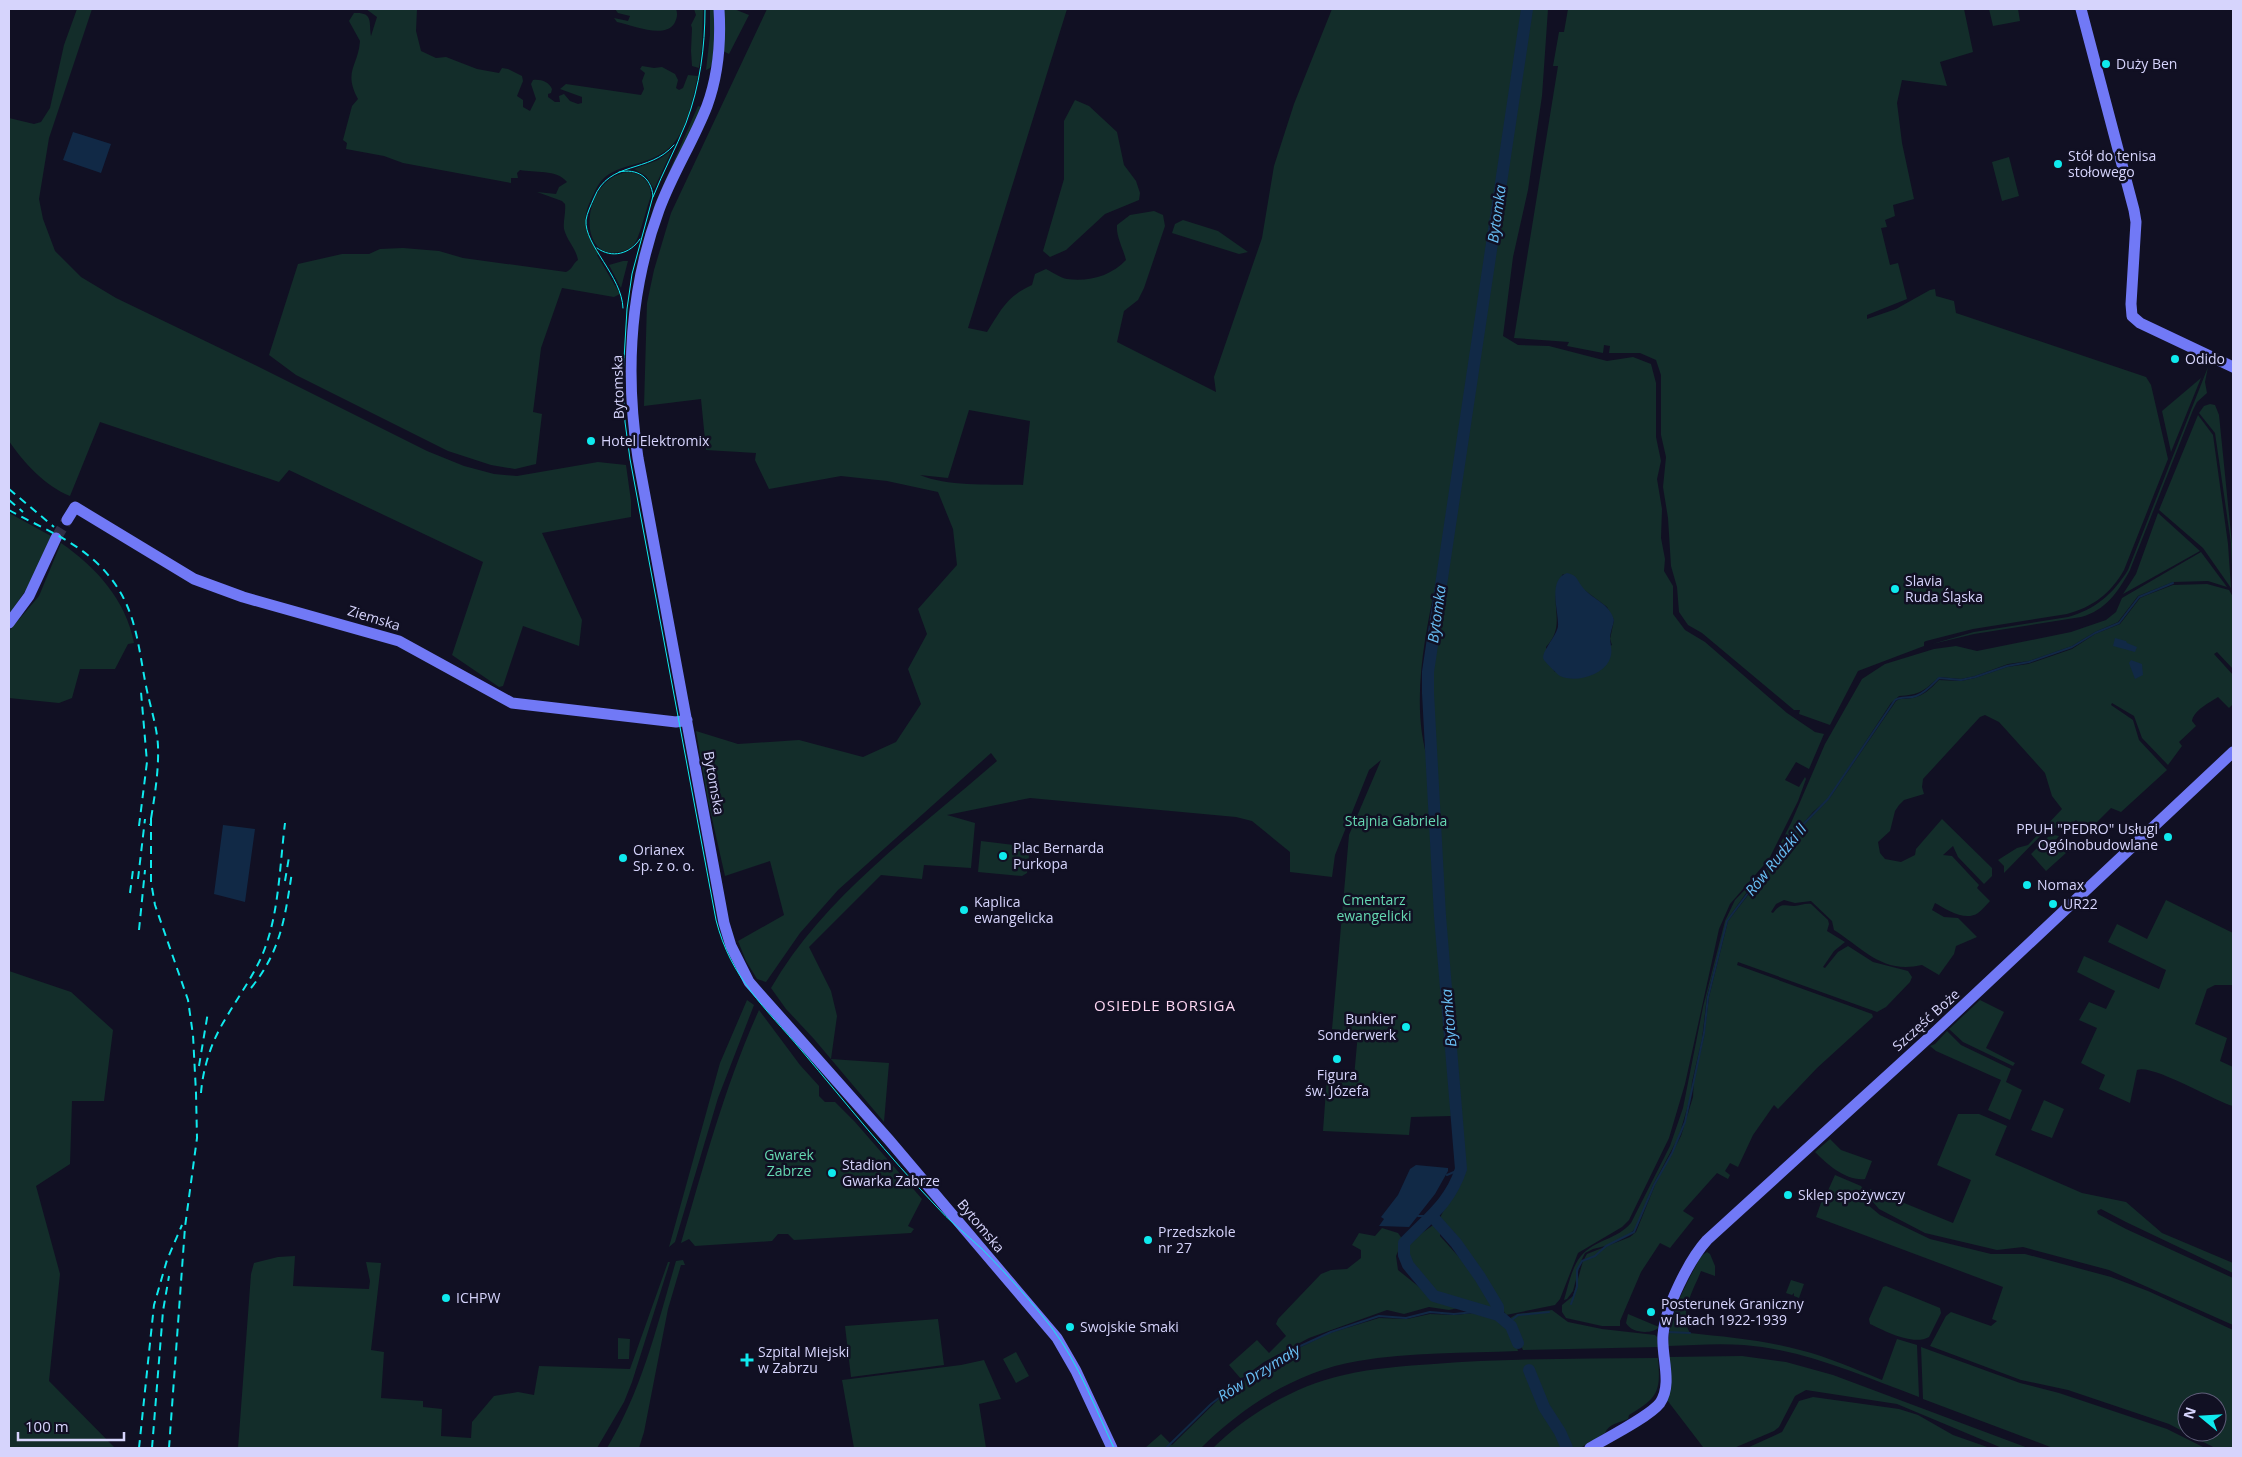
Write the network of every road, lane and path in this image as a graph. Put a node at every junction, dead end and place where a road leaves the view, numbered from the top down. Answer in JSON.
{"nodes":[{"id":1,"x":720,"y":9,"type":"edge"},
{"id":2,"x":2081,"y":9,"type":"edge"},
{"id":3,"x":2233,"y":367,"type":"edge"},
{"id":4,"x":68,"y":520,"type":"tunnel mouth"},
{"id":5,"x":56,"y":538,"type":"tunnel mouth"},
{"id":6,"x":9,"y":623,"type":"edge"},
{"id":7,"x":687,"y":720,"type":"junction"},
{"id":8,"x":2233,"y":752,"type":"edge"},
{"id":9,"x":1112,"y":1448,"type":"edge"},
{"id":10,"x":1590,"y":1448,"type":"edge"}],
"edges":[{"from":1,"to":7,"type":"street","name":"Bytomska"},
{"from":2,"to":3,"type":"street"},
{"from":4,"to":7,"type":"street","name":"Ziemska"},
{"from":5,"to":6,"type":"street"},
{"from":7,"to":9,"type":"street","name":"Bytomska"},
{"from":8,"to":10,"type":"street","name":"Szczęść Boże"}]}
